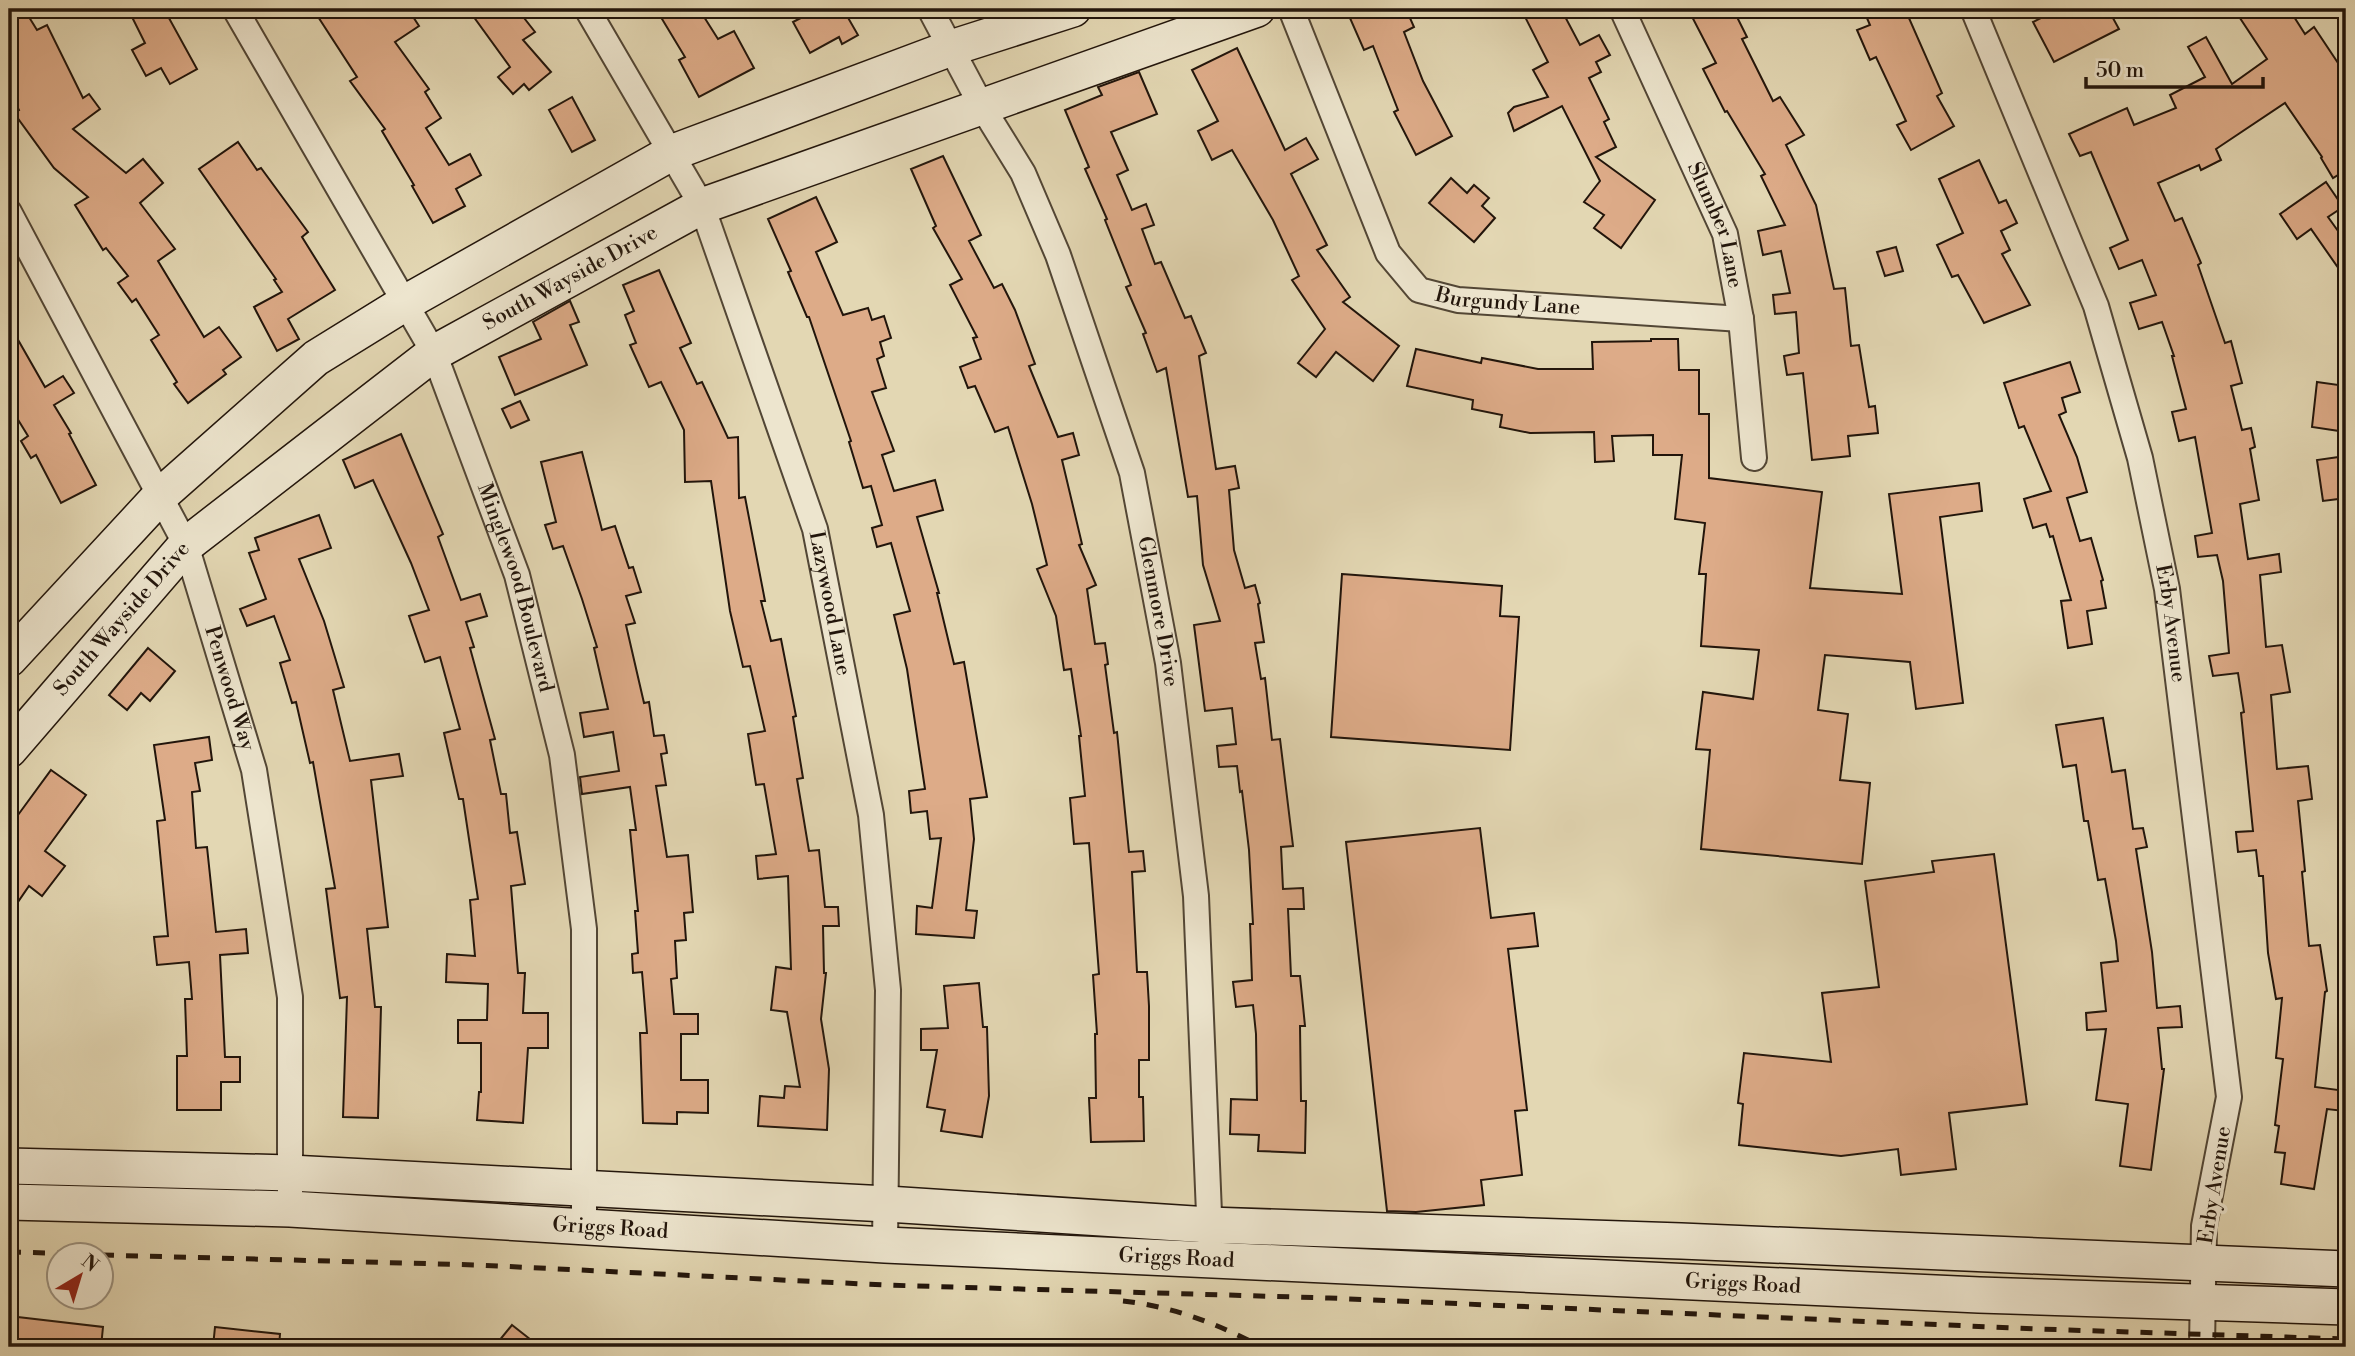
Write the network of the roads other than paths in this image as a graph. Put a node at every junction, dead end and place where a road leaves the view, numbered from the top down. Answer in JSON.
{"nodes":[{"id":1,"x":235,"y":9,"type":"edge"},
{"id":2,"x":587,"y":9,"type":"edge"},
{"id":3,"x":930,"y":9,"type":"edge"},
{"id":4,"x":1073,"y":9,"type":"edge"},
{"id":5,"x":1257,"y":9,"type":"edge"},
{"id":6,"x":1292,"y":9,"type":"edge"},
{"id":7,"x":1622,"y":9,"type":"edge"},
{"id":8,"x":1973,"y":9,"type":"edge"},
{"id":9,"x":951,"y":48,"type":"junction"},
{"id":10,"x":981,"y":105,"type":"junction"},
{"id":11,"x":671,"y":153,"type":"junction"},
{"id":12,"x":702,"y":206,"type":"junction"},
{"id":13,"x":9,"y":212,"type":"edge"},
{"id":14,"x":405,"y":303,"type":"junction"},
{"id":15,"x":1741,"y":319,"type":"junction"},
{"id":16,"x":434,"y":353,"type":"junction"},
{"id":17,"x":1754,"y":458,"type":"dead end"},
{"id":18,"x":160,"y":496,"type":"junction"},
{"id":19,"x":186,"y":545,"type":"junction"},
{"id":20,"x":9,"y":659,"type":"edge"},
{"id":21,"x":9,"y":750,"type":"edge"},
{"id":22,"x":9,"y":1166,"type":"edge"},
{"id":23,"x":290,"y":1173,"type":"junction"},
{"id":24,"x":584,"y":1189,"type":"junction"},
{"id":25,"x":9,"y":1202,"type":"edge"},
{"id":26,"x":887,"y":1204,"type":"junction"},
{"id":27,"x":289,"y":1209,"type":"junction"},
{"id":28,"x":1209,"y":1225,"type":"junction"},
{"id":29,"x":584,"y":1226,"type":"junction"},
{"id":30,"x":885,"y":1245,"type":"junction"},
{"id":31,"x":1211,"y":1260,"type":"junction"},
{"id":32,"x":2204,"y":1264,"type":"junction"},
{"id":33,"x":2346,"y":1269,"type":"edge"},
{"id":34,"x":2203,"y":1301,"type":"junction"},
{"id":35,"x":2346,"y":1307,"type":"edge"},
{"id":36,"x":2202,"y":1347,"type":"edge"}],
"edges":[{"from":1,"to":14,"type":"street","name":"Minglewood Boulevard"},
{"from":2,"to":11,"type":"street","name":"Lazywood Lane"},
{"from":3,"to":9,"type":"street","name":"Glenmore Drive"},
{"from":4,"to":9,"type":"main road"},
{"from":5,"to":10,"type":"main road","name":"South Wayside Drive"},
{"from":6,"to":15,"type":"street","name":"Burgundy Lane"},
{"from":7,"to":15,"type":"street","name":"Slumber Lane"},
{"from":8,"to":32,"type":"street","name":"Erby Avenue"},
{"from":9,"to":10,"type":"street","name":"Glenmore Drive"},
{"from":9,"to":11,"type":"main road"},
{"from":10,"to":12,"type":"main road","name":"South Wayside Drive"},
{"from":10,"to":28,"type":"street","name":"Glenmore Drive"},
{"from":11,"to":12,"type":"street","name":"Lazywood Lane"},
{"from":11,"to":14,"type":"main road"},
{"from":12,"to":16,"type":"main road","name":"South Wayside Drive"},
{"from":12,"to":26,"type":"street","name":"Lazywood Lane"},
{"from":13,"to":18,"type":"street","name":"Penwood Way"},
{"from":14,"to":16,"type":"street","name":"Minglewood Boulevard"},
{"from":14,"to":18,"type":"main road"},
{"from":15,"to":17,"type":"street","name":"Slumber Lane"},
{"from":16,"to":19,"type":"main road","name":"South Wayside Drive"},
{"from":16,"to":24,"type":"street","name":"Minglewood Boulevard"},
{"from":18,"to":19,"type":"street","name":"Penwood Way"},
{"from":18,"to":20,"type":"main road"},
{"from":19,"to":21,"type":"main road","name":"South Wayside Drive"},
{"from":19,"to":23,"type":"street","name":"Penwood Way"},
{"from":22,"to":23,"type":"main road","name":"Griggs Road"},
{"from":23,"to":24,"type":"main road","name":"Griggs Road"},
{"from":23,"to":27,"type":"street","name":"Penwood Way"},
{"from":24,"to":26,"type":"main road","name":"Griggs Road"},
{"from":24,"to":29,"type":"street","name":"Minglewood Boulevard"},
{"from":25,"to":27,"type":"main road","name":"Griggs Road"},
{"from":26,"to":28,"type":"main road","name":"Griggs Road"},
{"from":26,"to":30,"type":"street","name":"Lazywood Lane"},
{"from":27,"to":29,"type":"main road","name":"Griggs Road"},
{"from":28,"to":31,"type":"street","name":"Glenmore Drive"},
{"from":28,"to":32,"type":"main road","name":"Griggs Road"},
{"from":29,"to":30,"type":"main road","name":"Griggs Road"},
{"from":30,"to":31,"type":"main road","name":"Griggs Road"},
{"from":31,"to":34,"type":"main road","name":"Griggs Road"},
{"from":32,"to":33,"type":"main road","name":"Griggs Road"},
{"from":32,"to":34,"type":"street","name":"Erby Avenue"},
{"from":34,"to":35,"type":"main road","name":"Griggs Road"},
{"from":34,"to":36,"type":"street","name":"Erby Avenue"}]}
